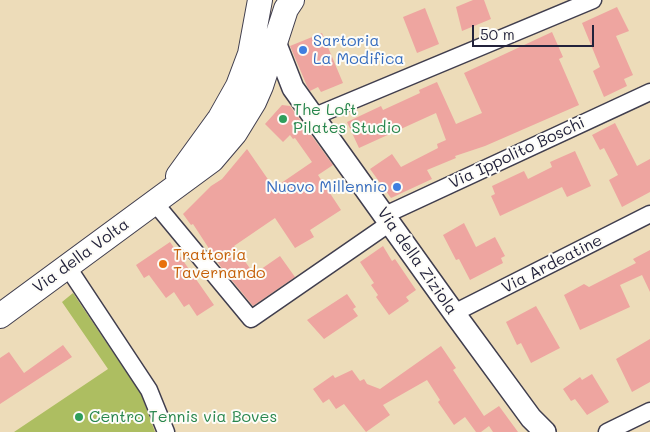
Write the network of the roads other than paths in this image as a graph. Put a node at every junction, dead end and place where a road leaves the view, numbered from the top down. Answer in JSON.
{"nodes":[{"id":1,"x":292,"y":0,"type":"edge"},
{"id":2,"x":593,"y":0,"type":"edge"},
{"id":3,"x":258,"y":9,"type":"edge"},
{"id":4,"x":275,"y":42,"type":"junction"},
{"id":5,"x":266,"y":71,"type":"junction"},
{"id":6,"x":293,"y":88,"type":"junction"},
{"id":7,"x":650,"y":92,"type":"edge"},
{"id":8,"x":314,"y":116,"type":"junction"},
{"id":9,"x":158,"y":199,"type":"junction"},
{"id":10,"x":650,"y":214,"type":"edge"},
{"id":11,"x":387,"y":219,"type":"junction"},
{"id":12,"x":67,"y":266,"type":"junction"},
{"id":13,"x":454,"y":313,"type":"junction"},
{"id":14,"x":0,"y":316,"type":"edge"},
{"id":15,"x":648,"y":418,"type":"edge"},
{"id":16,"x":166,"y":432,"type":"edge"},
{"id":17,"x":545,"y":432,"type":"edge"},
{"id":18,"x":607,"y":432,"type":"edge"}],
"edges":[{"from":1,"to":4,"type":"main road","name":"Via della Volta"},
{"from":2,"to":8,"type":"street"},
{"from":3,"to":5,"type":"street"},
{"from":3,"to":9,"type":"main road","name":"Via della Volta"},
{"from":4,"to":5,"type":"main road","name":"Via della Volta"},
{"from":4,"to":6,"type":"street"},
{"from":5,"to":6,"type":"street"},
{"from":5,"to":9,"type":"main road","name":"Via della Volta"},
{"from":6,"to":8,"type":"street","name":"Via della Ziziola"},
{"from":7,"to":11,"type":"street","name":"Via Ippolito Boschi"},
{"from":8,"to":11,"type":"street","name":"Via della Ziziola"},
{"from":9,"to":11,"type":"street","name":"Via Ippolito Boschi"},
{"from":9,"to":12,"type":"main road","name":"Via della Volta"},
{"from":10,"to":13,"type":"street","name":"Via Ardeatine"},
{"from":11,"to":13,"type":"street","name":"Via della Ziziola"},
{"from":12,"to":14,"type":"main road","name":"Via della Volta"},
{"from":12,"to":16,"type":"street"},
{"from":13,"to":17,"type":"street","name":"Via della Ziziola"},
{"from":15,"to":18,"type":"street"}]}
